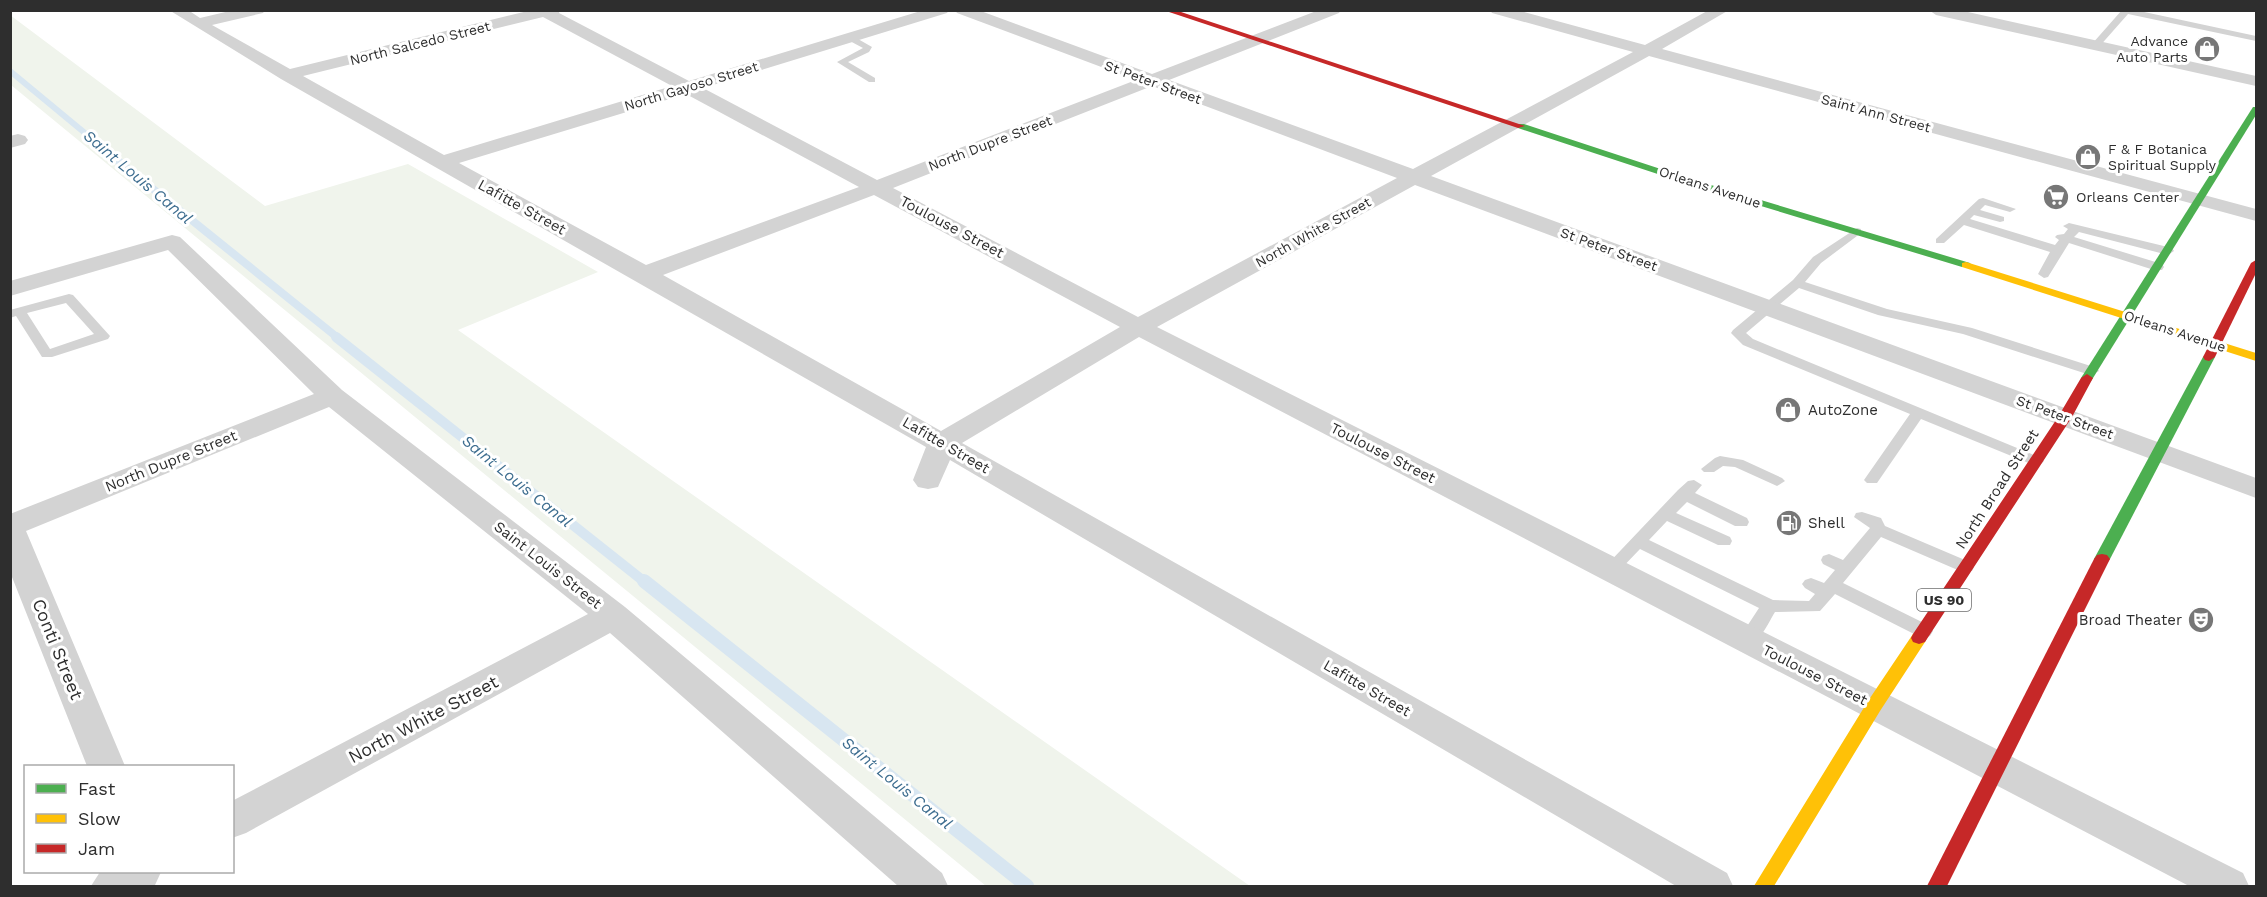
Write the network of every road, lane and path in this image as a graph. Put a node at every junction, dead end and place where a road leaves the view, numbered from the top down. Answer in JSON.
{"nodes":[{"id":1,"x":258,"y":10,"type":"edge"},
{"id":2,"x":942,"y":10,"type":"edge"},
{"id":3,"x":962,"y":10,"type":"edge"},
{"id":4,"x":1166,"y":10,"type":"edge"},
{"id":5,"x":1334,"y":10,"type":"edge"},
{"id":6,"x":1497,"y":10,"type":"edge"},
{"id":7,"x":1722,"y":10,"type":"edge"},
{"id":8,"x":1936,"y":10,"type":"edge"},
{"id":9,"x":547,"y":11,"type":"edge"},
{"id":10,"x":187,"y":17,"type":"edge"},
{"id":11,"x":1283,"y":30,"type":"junction"},
{"id":12,"x":1260,"y":32,"type":"junction"},
{"id":13,"x":1305,"y":37,"type":"dead end"},
{"id":14,"x":851,"y":38,"type":"junction"},
{"id":15,"x":2256,"y":39,"type":"edge"},
{"id":16,"x":2096,"y":46,"type":"junction"},
{"id":17,"x":1647,"y":51,"type":"junction"},
{"id":18,"x":287,"y":75,"type":"junction"},
{"id":19,"x":872,"y":80,"type":"dead end"},
{"id":20,"x":1151,"y":81,"type":"junction"},
{"id":21,"x":2256,"y":81,"type":"edge"},
{"id":22,"x":688,"y":87,"type":"junction"},
{"id":23,"x":2256,"y":110,"type":"edge"},
{"id":24,"x":1531,"y":113,"type":"junction"},
{"id":25,"x":441,"y":162,"type":"junction"},
{"id":26,"x":1414,"y":177,"type":"junction"},
{"id":27,"x":877,"y":187,"type":"junction"},
{"id":28,"x":2199,"y":200,"type":"junction"},
{"id":29,"x":2010,"y":209,"type":"dead end"},
{"id":30,"x":1973,"y":211,"type":"junction"},
{"id":31,"x":2256,"y":215,"type":"edge"},
{"id":32,"x":2000,"y":219,"type":"dead end"},
{"id":33,"x":1963,"y":222,"type":"junction"},
{"id":34,"x":1857,"y":231,"type":"junction"},
{"id":35,"x":2068,"y":233,"type":"junction"},
{"id":36,"x":1940,"y":240,"type":"dead end"},
{"id":37,"x":2057,"y":250,"type":"junction"},
{"id":38,"x":2168,"y":251,"type":"junction"},
{"id":39,"x":2256,"y":263,"type":"edge"},
{"id":40,"x":2158,"y":267,"type":"junction"},
{"id":41,"x":644,"y":274,"type":"junction"},
{"id":42,"x":2044,"y":274,"type":"dead end"},
{"id":43,"x":1797,"y":283,"type":"junction"},
{"id":44,"x":10,"y":289,"type":"edge"},
{"id":45,"x":2134,"y":307,"type":"junction"},
{"id":46,"x":1768,"y":308,"type":"junction"},
{"id":47,"x":15,"y":313,"type":"edge"},
{"id":48,"x":1138,"y":327,"type":"junction"},
{"id":49,"x":2216,"y":344,"type":"junction"},
{"id":50,"x":2256,"y":357,"type":"edge"},
{"id":51,"x":2092,"y":371,"type":"junction"},
{"id":52,"x":332,"y":396,"type":"junction"},
{"id":53,"x":1918,"y":413,"type":"junction"},
{"id":54,"x":2065,"y":417,"type":"junction"},
{"id":55,"x":942,"y":443,"type":"junction"},
{"id":56,"x":2157,"y":452,"type":"junction"},
{"id":57,"x":2036,"y":461,"type":"junction"},
{"id":58,"x":1709,"y":469,"type":"dead end"},
{"id":59,"x":928,"y":480,"type":"dead end"},
{"id":60,"x":1872,"y":480,"type":"dead end"},
{"id":61,"x":1777,"y":481,"type":"dead end"},
{"id":62,"x":2256,"y":488,"type":"edge"},
{"id":63,"x":1665,"y":514,"type":"junction"},
{"id":64,"x":1862,"y":517,"type":"dead end"},
{"id":65,"x":1742,"y":522,"type":"dead end"},
{"id":66,"x":10,"y":529,"type":"edge"},
{"id":67,"x":1878,"y":529,"type":"junction"},
{"id":68,"x":1638,"y":541,"type":"junction"},
{"id":69,"x":1724,"y":541,"type":"dead end"},
{"id":70,"x":1829,"y":560,"type":"dead end"},
{"id":71,"x":1966,"y":567,"type":"junction"},
{"id":72,"x":1845,"y":568,"type":"junction"},
{"id":73,"x":1610,"y":570,"type":"junction"},
{"id":74,"x":1811,"y":584,"type":"dead end"},
{"id":75,"x":1829,"y":588,"type":"junction"},
{"id":76,"x":1770,"y":606,"type":"junction"},
{"id":77,"x":613,"y":616,"type":"junction"},
{"id":78,"x":1924,"y":631,"type":"junction"},
{"id":79,"x":1747,"y":640,"type":"junction"},
{"id":80,"x":1874,"y":706,"type":"junction"},
{"id":81,"x":106,"y":765,"type":"edge"},
{"id":82,"x":1998,"y":769,"type":"junction"},
{"id":83,"x":234,"y":820,"type":"edge"},
{"id":84,"x":138,"y":873,"type":"edge"},
{"id":85,"x":112,"y":886,"type":"edge"},
{"id":86,"x":927,"y":886,"type":"edge"},
{"id":87,"x":1712,"y":886,"type":"edge"},
{"id":88,"x":1764,"y":886,"type":"edge"},
{"id":89,"x":1937,"y":886,"type":"edge"},
{"id":90,"x":2228,"y":886,"type":"edge"}],
"edges":[{"from":1,"to":10,"type":"street"},
{"from":2,"to":14,"type":"street","name":"North Gayoso Street"},
{"from":3,"to":20,"type":"street","name":"St Peter Street"},
{"from":4,"to":12,"type":"main road","name":"Orleans Avenue"},
{"from":5,"to":11,"type":"street","name":"North Dupre Street"},
{"from":6,"to":17,"type":"street","name":"Saint Ann Street"},
{"from":7,"to":17,"type":"street","name":"North White Street"},
{"from":8,"to":16,"type":"street"},
{"from":9,"to":18,"type":"street","name":"North Salcedo Street"},
{"from":9,"to":22,"type":"street","name":"Toulouse Street"},
{"from":10,"to":18,"type":"street","name":"Lafitte Street"},
{"from":11,"to":12,"type":"street","name":"North Dupre Street"},
{"from":11,"to":13,"type":"main road"},
{"from":12,"to":20,"type":"street","name":"North Dupre Street"},
{"from":12,"to":24,"type":"main road","name":"Orleans Avenue"},
{"from":14,"to":19,"type":"lane"},
{"from":14,"to":22,"type":"street","name":"North Gayoso Street"},
{"from":15,"to":16,"type":"lane"},
{"from":16,"to":21,"type":"street"},
{"from":17,"to":24,"type":"street","name":"North White Street"},
{"from":17,"to":28,"type":"street","name":"Saint Ann Street"},
{"from":18,"to":25,"type":"street","name":"Lafitte Street"},
{"from":20,"to":26,"type":"street","name":"St Peter Street"},
{"from":20,"to":27,"type":"street","name":"North Dupre Street"},
{"from":22,"to":25,"type":"street","name":"North Gayoso Street"},
{"from":22,"to":27,"type":"street","name":"Toulouse Street"},
{"from":23,"to":28,"type":"main road","name":"North Broad Street","number":"US 90"},
{"from":24,"to":26,"type":"street","name":"North White Street"},
{"from":24,"to":34,"type":"main road","name":"Orleans Avenue"},
{"from":25,"to":41,"type":"street","name":"Lafitte Street"},
{"from":26,"to":46,"type":"street","name":"St Peter Street"},
{"from":26,"to":48,"type":"street","name":"North White Street"},
{"from":27,"to":41,"type":"street","name":"North Dupre Street"},
{"from":27,"to":48,"type":"street","name":"Toulouse Street"},
{"from":28,"to":31,"type":"street","name":"Saint Ann Street"},
{"from":28,"to":38,"type":"main road","name":"North Broad Street","number":"US 90"},
{"from":29,"to":30,"type":"lane"},
{"from":30,"to":32,"type":"lane"},
{"from":30,"to":33,"type":"lane"},
{"from":33,"to":36,"type":"lane"},
{"from":33,"to":37,"type":"lane"},
{"from":34,"to":43,"type":"lane"},
{"from":34,"to":45,"type":"main road","name":"Orleans Avenue"},
{"from":35,"to":37,"type":"lane"},
{"from":35,"to":38,"type":"lane"},
{"from":35,"to":40,"type":"lane"},
{"from":37,"to":42,"type":"lane"},
{"from":38,"to":40,"type":"main road","name":"North Broad Street","number":"US 90"},
{"from":39,"to":49,"type":"main road"},
{"from":40,"to":45,"type":"main road","name":"North Broad Street","number":"US 90"},
{"from":41,"to":55,"type":"street","name":"Lafitte Street"},
{"from":43,"to":46,"type":"lane"},
{"from":43,"to":51,"type":"lane"},
{"from":44,"to":52,"type":"street","name":"Saint Louis Street"},
{"from":45,"to":49,"type":"main road","name":"Orleans Avenue"},
{"from":45,"to":51,"type":"main road","name":"North Broad Street","number":"US 90"},
{"from":46,"to":53,"type":"lane"},
{"from":46,"to":54,"type":"street","name":"St Peter Street"},
{"from":47,"to":47,"type":"lane"},
{"from":48,"to":55,"type":"street","name":"North White Street"},
{"from":48,"to":73,"type":"street","name":"Toulouse Street"},
{"from":49,"to":50,"type":"main road","name":"Orleans Avenue"},
{"from":49,"to":56,"type":"main road"},
{"from":51,"to":54,"type":"main road","name":"North Broad Street","number":"US 90"},
{"from":52,"to":66,"type":"street","name":"North Dupre Street"},
{"from":52,"to":77,"type":"street","name":"Saint Louis Street"},
{"from":53,"to":57,"type":"lane"},
{"from":53,"to":60,"type":"lane"},
{"from":54,"to":56,"type":"street","name":"St Peter Street"},
{"from":54,"to":57,"type":"main road","name":"North Broad Street","number":"US 90"},
{"from":55,"to":59,"type":"street"},
{"from":55,"to":87,"type":"street","name":"Lafitte Street"},
{"from":56,"to":62,"type":"street","name":"St Peter Street"},
{"from":56,"to":82,"type":"main road"},
{"from":57,"to":71,"type":"main road","name":"North Broad Street","number":"US 90"},
{"from":58,"to":61,"type":"lane"},
{"from":63,"to":65,"type":"lane"},
{"from":63,"to":68,"type":"lane"},
{"from":63,"to":69,"type":"lane"},
{"from":64,"to":67,"type":"lane"},
{"from":66,"to":81,"type":"street","name":"Conti Street"},
{"from":67,"to":71,"type":"lane"},
{"from":67,"to":72,"type":"lane"},
{"from":68,"to":73,"type":"lane"},
{"from":68,"to":76,"type":"lane"},
{"from":70,"to":72,"type":"lane"},
{"from":71,"to":78,"type":"main road","name":"North Broad Street","number":"US 90"},
{"from":72,"to":75,"type":"lane"},
{"from":73,"to":79,"type":"street","name":"Toulouse Street"},
{"from":74,"to":75,"type":"lane"},
{"from":75,"to":76,"type":"lane"},
{"from":75,"to":78,"type":"lane"},
{"from":76,"to":79,"type":"lane"},
{"from":77,"to":83,"type":"street","name":"North White Street"},
{"from":77,"to":86,"type":"street","name":"Saint Louis Street"},
{"from":78,"to":80,"type":"main road","name":"North Broad Street","number":"US 90"},
{"from":79,"to":80,"type":"street","name":"Toulouse Street"},
{"from":80,"to":82,"type":"street","name":"Toulouse Street"},
{"from":80,"to":88,"type":"main road","name":"North Broad Street","number":"US 90"},
{"from":82,"to":89,"type":"main road"},
{"from":82,"to":90,"type":"street","name":"Toulouse Street"},
{"from":84,"to":85,"type":"street"}]}
